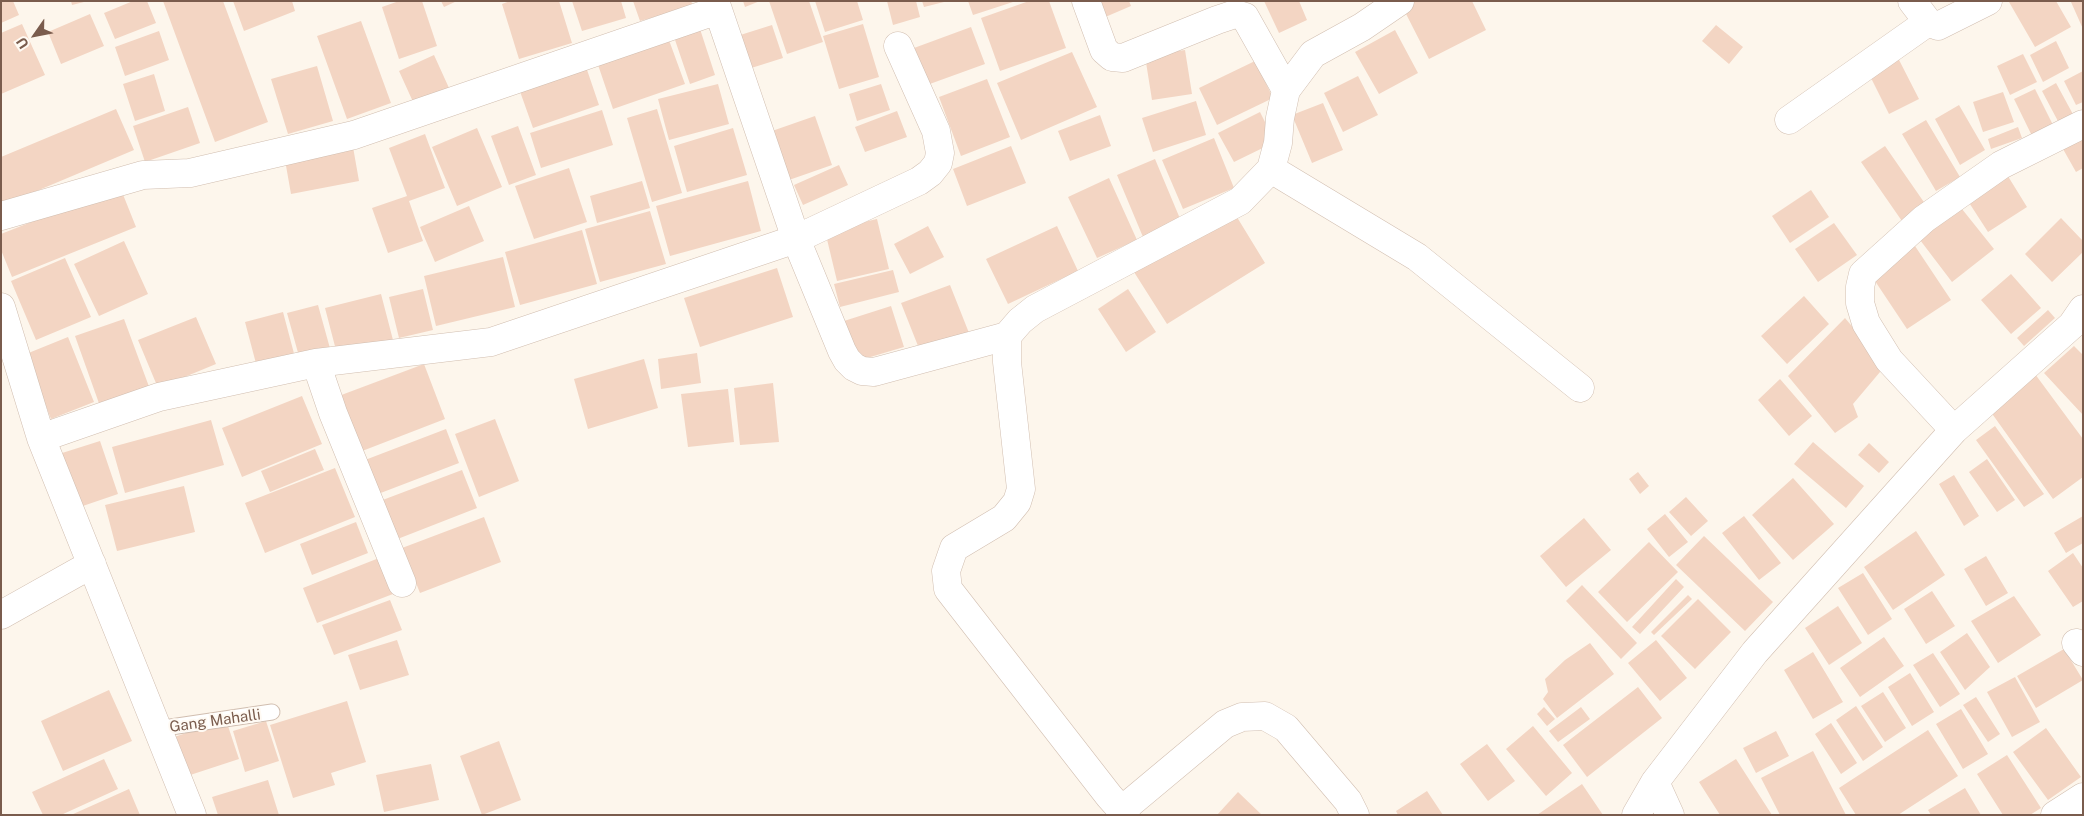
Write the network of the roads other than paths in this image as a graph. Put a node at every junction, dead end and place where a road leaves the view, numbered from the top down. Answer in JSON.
{"nodes":[{"id":1,"x":1086,"y":1,"type":"edge"},
{"id":2,"x":1400,"y":1,"type":"edge"},
{"id":3,"x":1988,"y":1,"type":"edge"},
{"id":4,"x":717,"y":6,"type":"edge"},
{"id":5,"x":1920,"y":12,"type":"edge"},
{"id":6,"x":898,"y":46,"type":"dead end"},
{"id":7,"x":1286,"y":90,"type":"junction"},
{"id":8,"x":1789,"y":120,"type":"dead end"},
{"id":9,"x":2083,"y":124,"type":"edge"},
{"id":10,"x":1271,"y":169,"type":"junction"},
{"id":11,"x":1,"y":216,"type":"edge"},
{"id":12,"x":796,"y":238,"type":"junction"},
{"id":13,"x":1,"y":308,"type":"edge"},
{"id":14,"x":2083,"y":309,"type":"edge"},
{"id":15,"x":1008,"y":336,"type":"junction"},
{"id":16,"x":316,"y":363,"type":"junction"},
{"id":17,"x":1580,"y":388,"type":"dead end"},
{"id":18,"x":1954,"y":430,"type":"junction"},
{"id":19,"x":41,"y":438,"type":"junction"},
{"id":20,"x":92,"y":564,"type":"junction"},
{"id":21,"x":402,"y":582,"type":"dead end"},
{"id":22,"x":1,"y":615,"type":"edge"},
{"id":23,"x":272,"y":712,"type":"dead end"},
{"id":24,"x":157,"y":729,"type":"junction"},
{"id":25,"x":1655,"y":782,"type":"junction"},
{"id":26,"x":2083,"y":798,"type":"edge"},
{"id":27,"x":1124,"y":813,"type":"edge"},
{"id":28,"x":192,"y":815,"type":"edge"},
{"id":29,"x":1356,"y":815,"type":"edge"},
{"id":30,"x":1636,"y":815,"type":"edge"},
{"id":31,"x":1670,"y":815,"type":"edge"},
{"id":32,"x":2055,"y":815,"type":"edge"}],
"edges":[{"from":1,"to":7,"type":"street"},
{"from":2,"to":7,"type":"street"},
{"from":3,"to":5,"type":"street"},
{"from":4,"to":11,"type":"street"},
{"from":4,"to":12,"type":"street"},
{"from":5,"to":8,"type":"street"},
{"from":6,"to":12,"type":"street"},
{"from":7,"to":10,"type":"street"},
{"from":9,"to":18,"type":"street"},
{"from":10,"to":15,"type":"street"},
{"from":10,"to":17,"type":"street"},
{"from":12,"to":15,"type":"street"},
{"from":12,"to":16,"type":"street"},
{"from":13,"to":19,"type":"street"},
{"from":14,"to":18,"type":"street"},
{"from":15,"to":27,"type":"street"},
{"from":16,"to":19,"type":"street"},
{"from":16,"to":21,"type":"street"},
{"from":18,"to":25,"type":"street"},
{"from":19,"to":20,"type":"street"},
{"from":20,"to":22,"type":"street"},
{"from":20,"to":24,"type":"street"},
{"from":23,"to":24,"type":"lane","name":"Gang Mahalli"},
{"from":24,"to":28,"type":"street"},
{"from":25,"to":30,"type":"street"},
{"from":25,"to":31,"type":"street"},
{"from":26,"to":32,"type":"street"},
{"from":27,"to":29,"type":"street"}]}
